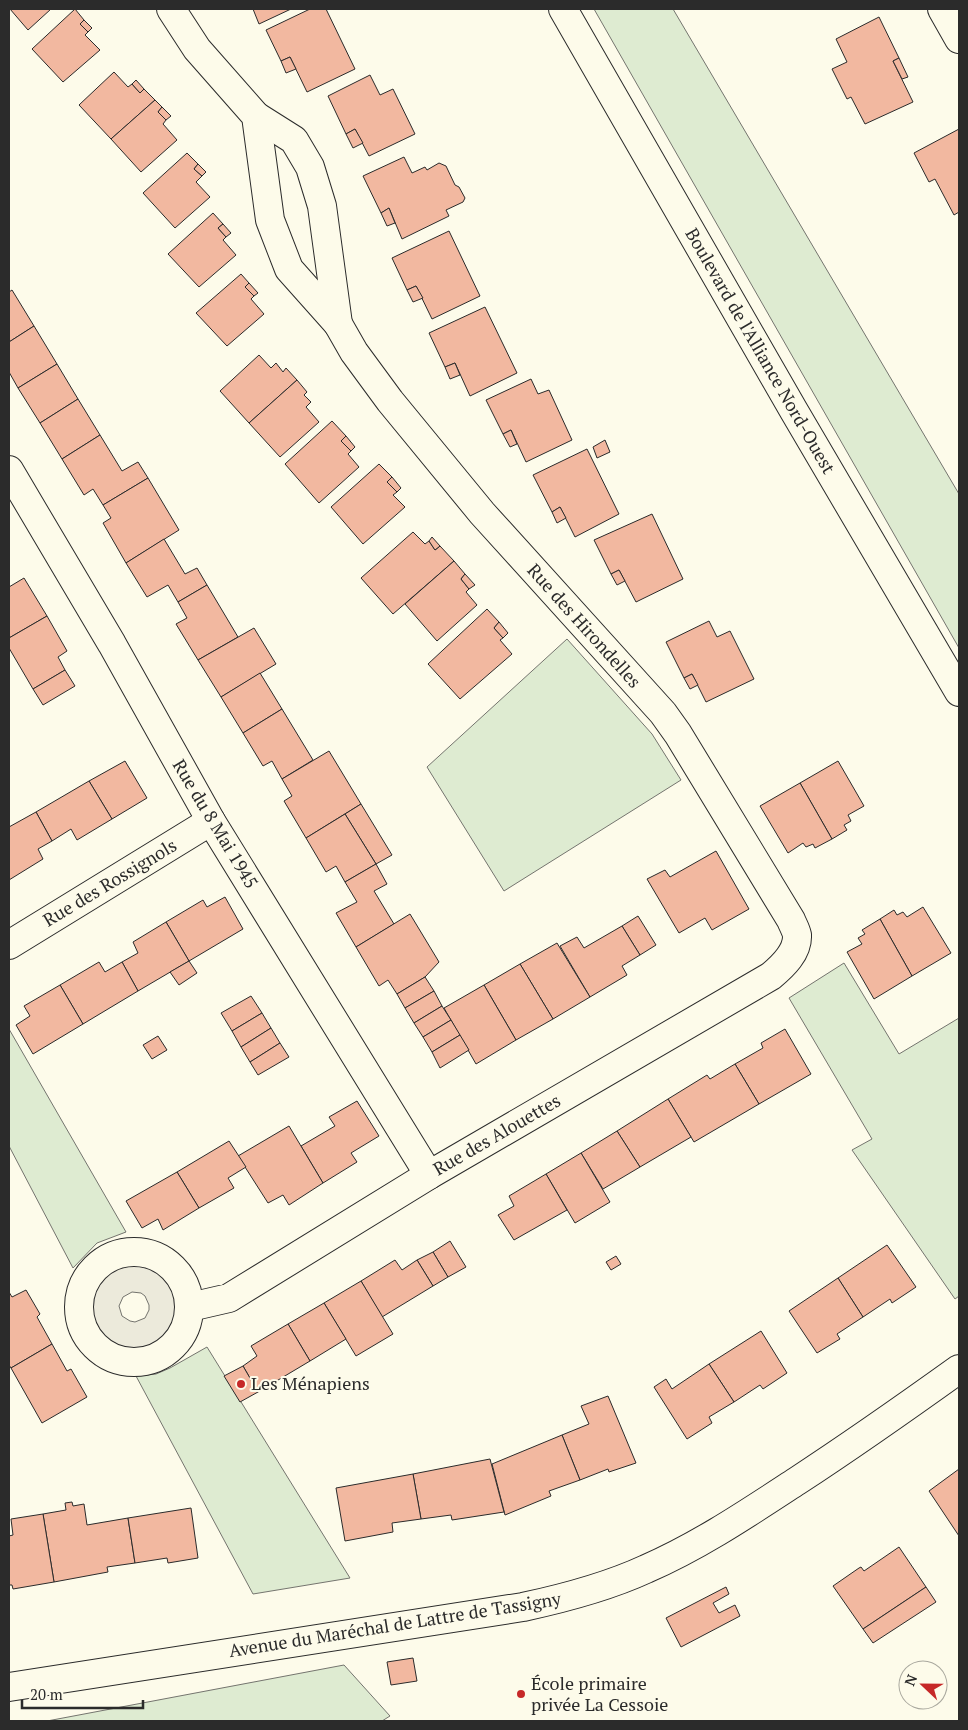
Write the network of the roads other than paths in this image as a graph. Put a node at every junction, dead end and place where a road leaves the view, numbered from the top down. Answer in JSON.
{"nodes":[{"id":1,"x":170,"y":9,"type":"edge"},
{"id":2,"x":563,"y":9,"type":"edge"},
{"id":3,"x":942,"y":9,"type":"edge"},
{"id":4,"x":959,"y":39,"type":"edge"},
{"id":5,"x":256,"y":116,"type":"junction"},
{"id":6,"x":338,"y":324,"type":"junction"},
{"id":7,"x":9,"y":470,"type":"edge"},
{"id":8,"x":959,"y":692,"type":"edge"},
{"id":9,"x":211,"y":821,"type":"junction"},
{"id":10,"x":9,"y":945,"type":"edge"},
{"id":11,"x":795,"y":948,"type":"joint"},
{"id":12,"x":430,"y":1174,"type":"junction"},
{"id":13,"x":190,"y":1307,"type":"junction"},
{"id":14,"x":959,"y":1369,"type":"edge"},
{"id":15,"x":9,"y":1687,"type":"edge"}],
"edges":[{"from":1,"to":5,"type":"street","name":"Rue des Hirondelles"},
{"from":2,"to":8,"type":"street","name":"Boulevard de l'Alliance Nord-Ouest"},
{"from":3,"to":4,"type":"street"},
{"from":5,"to":6,"type":"street","name":"Rue des Hirondelles"},
{"from":5,"to":6,"type":"street","name":"Rue des Hirondelles"},
{"from":6,"to":11,"type":"street","name":"Rue des Hirondelles"},
{"from":7,"to":9,"type":"street","name":"Rue du 8 Mai 1945"},
{"from":9,"to":10,"type":"street","name":"Rue des Rossignols"},
{"from":9,"to":12,"type":"street","name":"Rue du 8 Mai 1945"},
{"from":11,"to":12,"type":"street","name":"Rue des Alouettes"},
{"from":12,"to":13,"type":"street","name":"Rue des Alouettes"},
{"from":13,"to":13,"type":"street"},
{"from":14,"to":15,"type":"street","name":"Avenue du Maréchal de Lattre de Tassigny"}]}
